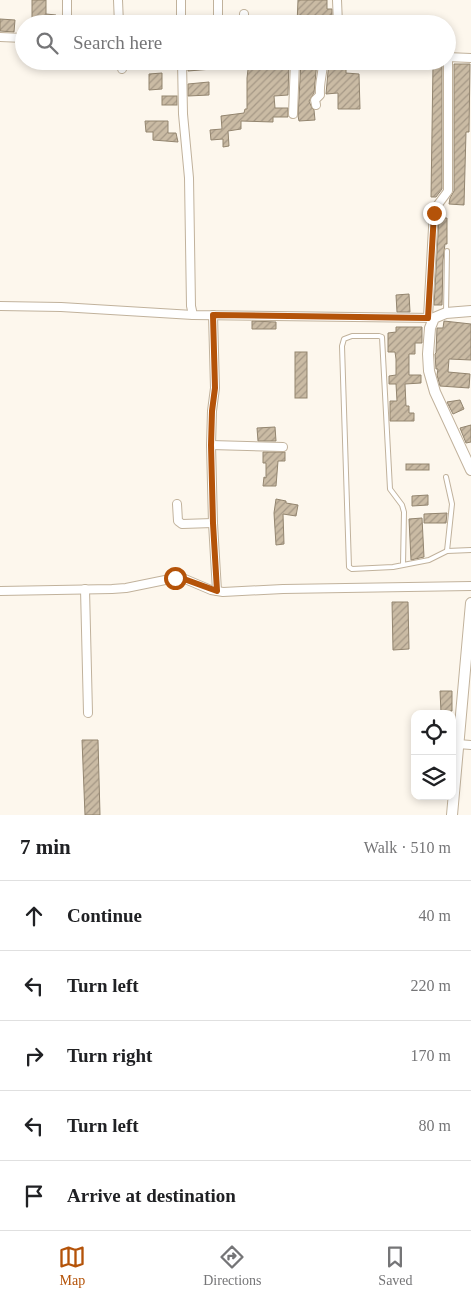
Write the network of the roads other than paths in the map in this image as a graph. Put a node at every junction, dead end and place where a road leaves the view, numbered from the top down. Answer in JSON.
{"nodes":[{"id":1,"x":67,"y":0,"type":"edge"},
{"id":2,"x":118,"y":0,"type":"edge"},
{"id":3,"x":181,"y":0,"type":"edge"},
{"id":4,"x":218,"y":0,"type":"edge"},
{"id":5,"x":337,"y":0,"type":"edge"},
{"id":6,"x":67,"y":15,"type":"edge"},
{"id":7,"x":119,"y":15,"type":"edge"},
{"id":8,"x":182,"y":15,"type":"edge"},
{"id":9,"x":218,"y":15,"type":"edge"},
{"id":10,"x":338,"y":15,"type":"edge"},
{"id":11,"x":0,"y":37,"type":"edge"},
{"id":12,"x":15,"y":38,"type":"edge"},
{"id":13,"x":456,"y":57,"type":"edge"},
{"id":14,"x":471,"y":58,"type":"edge"},
{"id":15,"x":182,"y":70,"type":"edge"},
{"id":16,"x":295,"y":70,"type":"edge"},
{"id":17,"x":323,"y":70,"type":"edge"},
{"id":18,"x":448,"y":70,"type":"edge"},
{"id":19,"x":316,"y":105,"type":"dead end"},
{"id":20,"x":293,"y":114,"type":"dead end"},
{"id":21,"x":447,"y":252,"type":"dead end"},
{"id":22,"x":0,"y":306,"type":"edge"},
{"id":23,"x":471,"y":311,"type":"edge"},
{"id":24,"x":446,"y":313,"type":"junction"},
{"id":25,"x":213,"y":315,"type":"junction"},
{"id":26,"x":193,"y":316,"type":"junction"},
{"id":27,"x":431,"y":318,"type":"junction"},
{"id":28,"x":211,"y":445,"type":"junction"},
{"id":29,"x":283,"y":447,"type":"dead end"},
{"id":30,"x":471,"y":470,"type":"edge"},
{"id":31,"x":446,"y":477,"type":"dead end"},
{"id":32,"x":178,"y":504,"type":"dead end"},
{"id":33,"x":213,"y":523,"type":"junction"},
{"id":34,"x":471,"y":550,"type":"edge"},
{"id":35,"x":447,"y":551,"type":"junction"},
{"id":36,"x":403,"y":565,"type":"junction"},
{"id":37,"x":471,"y":586,"type":"edge"},
{"id":38,"x":85,"y":589,"type":"junction"},
{"id":39,"x":0,"y":591,"type":"edge"},
{"id":40,"x":217,"y":591,"type":"junction"},
{"id":41,"x":471,"y":603,"type":"edge"},
{"id":42,"x":88,"y":713,"type":"dead end"},
{"id":43,"x":458,"y":744,"type":"junction"},
{"id":44,"x":471,"y":745,"type":"edge"},
{"id":45,"x":452,"y":815,"type":"edge"}],
"edges":[{"from":1,"to":6,"type":"street"},
{"from":2,"to":7,"type":"street"},
{"from":3,"to":8,"type":"street"},
{"from":4,"to":9,"type":"street"},
{"from":5,"to":10,"type":"street"},
{"from":11,"to":12,"type":"street"},
{"from":13,"to":14,"type":"street"},
{"from":15,"to":26,"type":"street"},
{"from":16,"to":20,"type":"street"},
{"from":17,"to":19,"type":"street"},
{"from":18,"to":27,"type":"street"},
{"from":21,"to":24,"type":"lane"},
{"from":22,"to":26,"type":"street"},
{"from":23,"to":24,"type":"street"},
{"from":24,"to":27,"type":"street"},
{"from":25,"to":26,"type":"street"},
{"from":25,"to":27,"type":"street"},
{"from":25,"to":28,"type":"street"},
{"from":27,"to":30,"type":"street"},
{"from":28,"to":29,"type":"street"},
{"from":28,"to":33,"type":"street"},
{"from":31,"to":35,"type":"lane"},
{"from":32,"to":33,"type":"street"},
{"from":33,"to":40,"type":"street"},
{"from":34,"to":35,"type":"lane"},
{"from":35,"to":36,"type":"lane"},
{"from":36,"to":36,"type":"lane"},
{"from":37,"to":40,"type":"street"},
{"from":38,"to":39,"type":"street"},
{"from":38,"to":40,"type":"street"},
{"from":38,"to":42,"type":"street"},
{"from":41,"to":43,"type":"street"},
{"from":43,"to":44,"type":"street"},
{"from":43,"to":45,"type":"street"}]}
